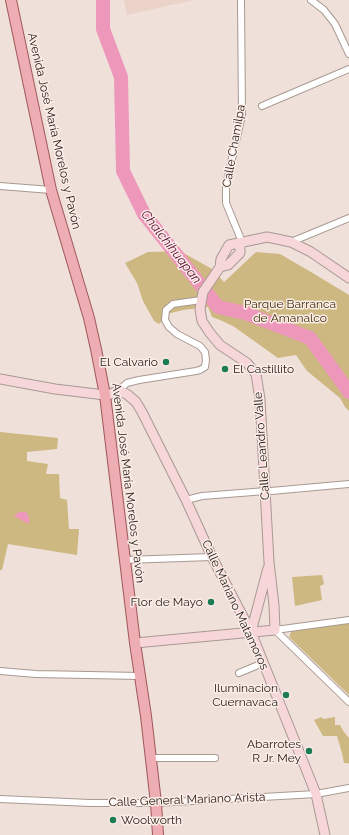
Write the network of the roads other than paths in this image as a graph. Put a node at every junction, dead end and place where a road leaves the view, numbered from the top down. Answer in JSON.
{"nodes":[{"id":1,"x":11,"y":0,"type":"edge"},
{"id":2,"x":241,"y":0,"type":"edge"},
{"id":3,"x":310,"y":0,"type":"edge"},
{"id":4,"x":349,"y":54,"type":"edge"},
{"id":5,"x":349,"y":69,"type":"edge"},
{"id":6,"x":262,"y":106,"type":"dead end"},
{"id":7,"x":0,"y":186,"type":"edge"},
{"id":8,"x":51,"y":190,"type":"junction"},
{"id":9,"x":349,"y":218,"type":"edge"},
{"id":10,"x":241,"y":242,"type":"junction"},
{"id":11,"x":291,"y":242,"type":"junction"},
{"id":12,"x":349,"y":278,"type":"edge"},
{"id":13,"x":202,"y":296,"type":"junction"},
{"id":14,"x":0,"y":379,"type":"edge"},
{"id":15,"x":119,"y":390,"type":"junction"},
{"id":16,"x":105,"y":395,"type":"junction"},
{"id":17,"x":349,"y":484,"type":"edge"},
{"id":18,"x":268,"y":491,"type":"junction"},
{"id":19,"x":186,"y":500,"type":"junction"},
{"id":20,"x":212,"y":557,"type":"junction"},
{"id":21,"x":125,"y":560,"type":"junction"},
{"id":22,"x":269,"y":562,"type":"junction"},
{"id":23,"x":349,"y":620,"type":"edge"},
{"id":24,"x":275,"y":630,"type":"junction"},
{"id":25,"x":251,"y":632,"type":"junction"},
{"id":26,"x":135,"y":644,"type":"junction"},
{"id":27,"x":263,"y":664,"type":"junction"},
{"id":28,"x":0,"y":671,"type":"edge"},
{"id":29,"x":239,"y":673,"type":"dead end"},
{"id":30,"x":140,"y":676,"type":"junction"},
{"id":31,"x":349,"y":702,"type":"edge"},
{"id":32,"x":151,"y":758,"type":"junction"},
{"id":33,"x":215,"y":758,"type":"dead end"},
{"id":34,"x":349,"y":788,"type":"edge"},
{"id":35,"x":316,"y":794,"type":"junction"},
{"id":36,"x":0,"y":799,"type":"edge"},
{"id":37,"x":156,"y":803,"type":"junction"},
{"id":38,"x":158,"y":835,"type":"edge"},
{"id":39,"x":325,"y":835,"type":"edge"}],
"edges":[{"from":1,"to":8,"type":"main road","name":"Avenida José María Morelos y Pavón"},
{"from":2,"to":10,"type":"street","name":"Calle Chamilpa"},
{"from":3,"to":4,"type":"street"},
{"from":5,"to":6,"type":"street"},
{"from":7,"to":8,"type":"street"},
{"from":8,"to":16,"type":"main road","name":"Avenida José María Morelos y Pavón"},
{"from":9,"to":11,"type":"street"},
{"from":10,"to":11,"type":"street"},
{"from":10,"to":13,"type":"street"},
{"from":11,"to":12,"type":"street"},
{"from":13,"to":15,"type":"street"},
{"from":13,"to":18,"type":"street","name":"Calle Leandro Valle"},
{"from":14,"to":16,"type":"street"},
{"from":15,"to":16,"type":"street"},
{"from":15,"to":19,"type":"street","name":"Calle Mariano Matamoros"},
{"from":16,"to":21,"type":"main road","name":"Avenida José María Morelos y Pavón"},
{"from":17,"to":18,"type":"street"},
{"from":18,"to":19,"type":"street"},
{"from":18,"to":22,"type":"street","name":"Calle Leandro Valle"},
{"from":19,"to":20,"type":"street","name":"Calle Mariano Matamoros"},
{"from":20,"to":21,"type":"street"},
{"from":20,"to":25,"type":"street","name":"Calle Mariano Matamoros"},
{"from":21,"to":26,"type":"main road","name":"Avenida José María Morelos y Pavón"},
{"from":22,"to":24,"type":"street","name":"Calle Leandro Valle"},
{"from":22,"to":25,"type":"street"},
{"from":23,"to":24,"type":"street"},
{"from":24,"to":25,"type":"street"},
{"from":24,"to":31,"type":"street"},
{"from":25,"to":26,"type":"street"},
{"from":25,"to":27,"type":"street","name":"Calle Mariano Matamoros"},
{"from":26,"to":30,"type":"main road","name":"Avenida José María Morelos y Pavón"},
{"from":27,"to":29,"type":"street"},
{"from":27,"to":35,"type":"street","name":"Calle Mariano Matamoros"},
{"from":28,"to":30,"type":"street"},
{"from":30,"to":32,"type":"main road","name":"Avenida José María Morelos y Pavón"},
{"from":32,"to":33,"type":"street"},
{"from":32,"to":37,"type":"main road","name":"Avenida José María Morelos y Pavón"},
{"from":34,"to":35,"type":"street","name":"Calle General Mariano Arista"},
{"from":35,"to":37,"type":"street","name":"Calle General Mariano Arista"},
{"from":35,"to":39,"type":"street","name":"Calle Mariano Matamoros"},
{"from":36,"to":37,"type":"street","name":"Calle General Mariano Arista"},
{"from":37,"to":38,"type":"main road","name":"Avenida José María Morelos y Pavón"}]}
